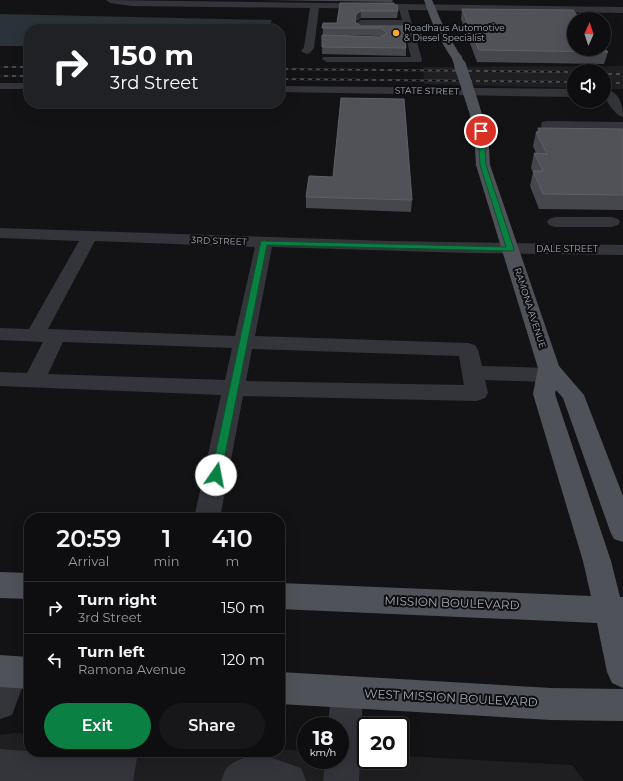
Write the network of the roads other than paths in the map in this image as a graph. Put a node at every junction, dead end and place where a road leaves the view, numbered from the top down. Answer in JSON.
{"nodes":[{"id":1,"x":557,"y":0,"type":"edge"},
{"id":2,"x":111,"y":1,"type":"edge"},
{"id":3,"x":170,"y":2,"type":"edge"},
{"id":4,"x":183,"y":2,"type":"edge"},
{"id":5,"x":362,"y":3,"type":"edge"},
{"id":6,"x":429,"y":4,"type":"edge"},
{"id":7,"x":315,"y":6,"type":"junction"},
{"id":8,"x":404,"y":9,"type":"junction"},
{"id":9,"x":564,"y":9,"type":"junction"},
{"id":10,"x":607,"y":10,"type":"junction"},
{"id":11,"x":623,"y":10,"type":"edge"},
{"id":12,"x":534,"y":13,"type":"junction"},
{"id":13,"x":463,"y":15,"type":"edge"},
{"id":14,"x":567,"y":15,"type":"edge"},
{"id":15,"x":617,"y":20,"type":"dead end"},
{"id":16,"x":306,"y":51,"type":"dead end"},
{"id":17,"x":327,"y":58,"type":"edge"},
{"id":18,"x":0,"y":86,"type":"edge"},
{"id":19,"x":24,"y":86,"type":"edge"},
{"id":20,"x":285,"y":89,"type":"edge"},
{"id":21,"x":567,"y":93,"type":"edge"},
{"id":22,"x":611,"y":94,"type":"edge"},
{"id":23,"x":623,"y":94,"type":"edge"},
{"id":24,"x":611,"y":99,"type":"edge"},
{"id":25,"x":623,"y":112,"type":"edge"},
{"id":26,"x":547,"y":125,"type":"dead end"},
{"id":27,"x":623,"y":126,"type":"edge"},
{"id":28,"x":555,"y":222,"type":"dead end"},
{"id":29,"x":617,"y":222,"type":"edge"},
{"id":30,"x":0,"y":233,"type":"edge"},
{"id":31,"x":90,"y":236,"type":"junction"},
{"id":32,"x":623,"y":242,"type":"edge"},
{"id":33,"x":264,"y":243,"type":"junction"},
{"id":34,"x":510,"y":249,"type":"junction"},
{"id":35,"x":623,"y":250,"type":"edge"},
{"id":36,"x":1,"y":335,"type":"edge"},
{"id":37,"x":35,"y":335,"type":"junction"},
{"id":38,"x":56,"y":335,"type":"junction"},
{"id":39,"x":244,"y":342,"type":"junction"},
{"id":40,"x":549,"y":372,"type":"junction"},
{"id":41,"x":473,"y":373,"type":"junction"},
{"id":42,"x":34,"y":380,"type":"junction"},
{"id":43,"x":1,"y":382,"type":"edge"},
{"id":44,"x":234,"y":388,"type":"junction"},
{"id":45,"x":208,"y":513,"type":"edge"},
{"id":46,"x":623,"y":531,"type":"edge"},
{"id":47,"x":0,"y":585,"type":"edge"},
{"id":48,"x":24,"y":586,"type":"edge"},
{"id":49,"x":285,"y":596,"type":"edge"},
{"id":50,"x":616,"y":610,"type":"edge"},
{"id":51,"x":14,"y":672,"type":"edge"},
{"id":52,"x":623,"y":672,"type":"edge"},
{"id":53,"x":285,"y":688,"type":"edge"},
{"id":54,"x":347,"y":692,"type":"junction"},
{"id":55,"x":0,"y":703,"type":"edge"},
{"id":56,"x":623,"y":705,"type":"edge"},
{"id":57,"x":0,"y":767,"type":"edge"},
{"id":58,"x":117,"y":770,"type":"edge"},
{"id":59,"x":282,"y":780,"type":"edge"},
{"id":60,"x":239,"y":781,"type":"edge"},
{"id":61,"x":342,"y":781,"type":"edge"}],
"edges":[{"from":1,"to":9,"type":"street"},
{"from":2,"to":3,"type":"street"},
{"from":3,"to":4,"type":"street"},
{"from":4,"to":7,"type":"street"},
{"from":5,"to":7,"type":"street"},
{"from":5,"to":8,"type":"street"},
{"from":6,"to":8,"type":"street"},
{"from":6,"to":12,"type":"street"},
{"from":6,"to":34,"type":"main road","name":"RAMONA AVENUE","bridge":true},
{"from":7,"to":16,"type":"street"},
{"from":8,"to":17,"type":"street"},
{"from":9,"to":10,"type":"street"},
{"from":9,"to":12,"type":"street"},
{"from":10,"to":11,"type":"street"},
{"from":10,"to":15,"type":"street"},
{"from":12,"to":13,"type":"street"},
{"from":12,"to":14,"type":"street"},
{"from":18,"to":19,"type":"street"},
{"from":20,"to":21,"type":"street","name":"STATE STREET"},
{"from":22,"to":23,"type":"street"},
{"from":24,"to":25,"type":"street"},
{"from":26,"to":27,"type":"street"},
{"from":28,"to":29,"type":"street"},
{"from":29,"to":32,"type":"street"},
{"from":30,"to":31,"type":"street","name":"3RD STREET"},
{"from":31,"to":33,"type":"street","name":"3RD STREET"},
{"from":31,"to":37,"type":"street"},
{"from":33,"to":34,"type":"street","name":"3RD STREET"},
{"from":33,"to":39,"type":"street"},
{"from":34,"to":35,"type":"street","name":"DALE STREET"},
{"from":34,"to":40,"type":"main road","name":"RAMONA AVENUE"},
{"from":36,"to":37,"type":"street"},
{"from":37,"to":38,"type":"street"},
{"from":38,"to":39,"type":"street"},
{"from":38,"to":42,"type":"street"},
{"from":39,"to":41,"type":"street"},
{"from":39,"to":44,"type":"street"},
{"from":40,"to":41,"type":"street"},
{"from":40,"to":46,"type":"main road","name":"RAMONA AVENUE"},
{"from":40,"to":50,"type":"main road","name":"RAMONA AVENUE"},
{"from":41,"to":44,"type":"street"},
{"from":42,"to":43,"type":"street"},
{"from":42,"to":44,"type":"street"},
{"from":44,"to":45,"type":"street"},
{"from":47,"to":48,"type":"main road"},
{"from":49,"to":50,"type":"main road","name":"MISSION BOULEVARD"},
{"from":50,"to":52,"type":"main road","name":"RAMONA AVENUE"},
{"from":51,"to":55,"type":"street"},
{"from":53,"to":54,"type":"main road","name":"WEST MISSION BOULEVARD"},
{"from":54,"to":56,"type":"main road","name":"WEST MISSION BOULEVARD"},
{"from":54,"to":61,"type":"street"},
{"from":57,"to":58,"type":"street"},
{"from":59,"to":60,"type":"street"}]}
